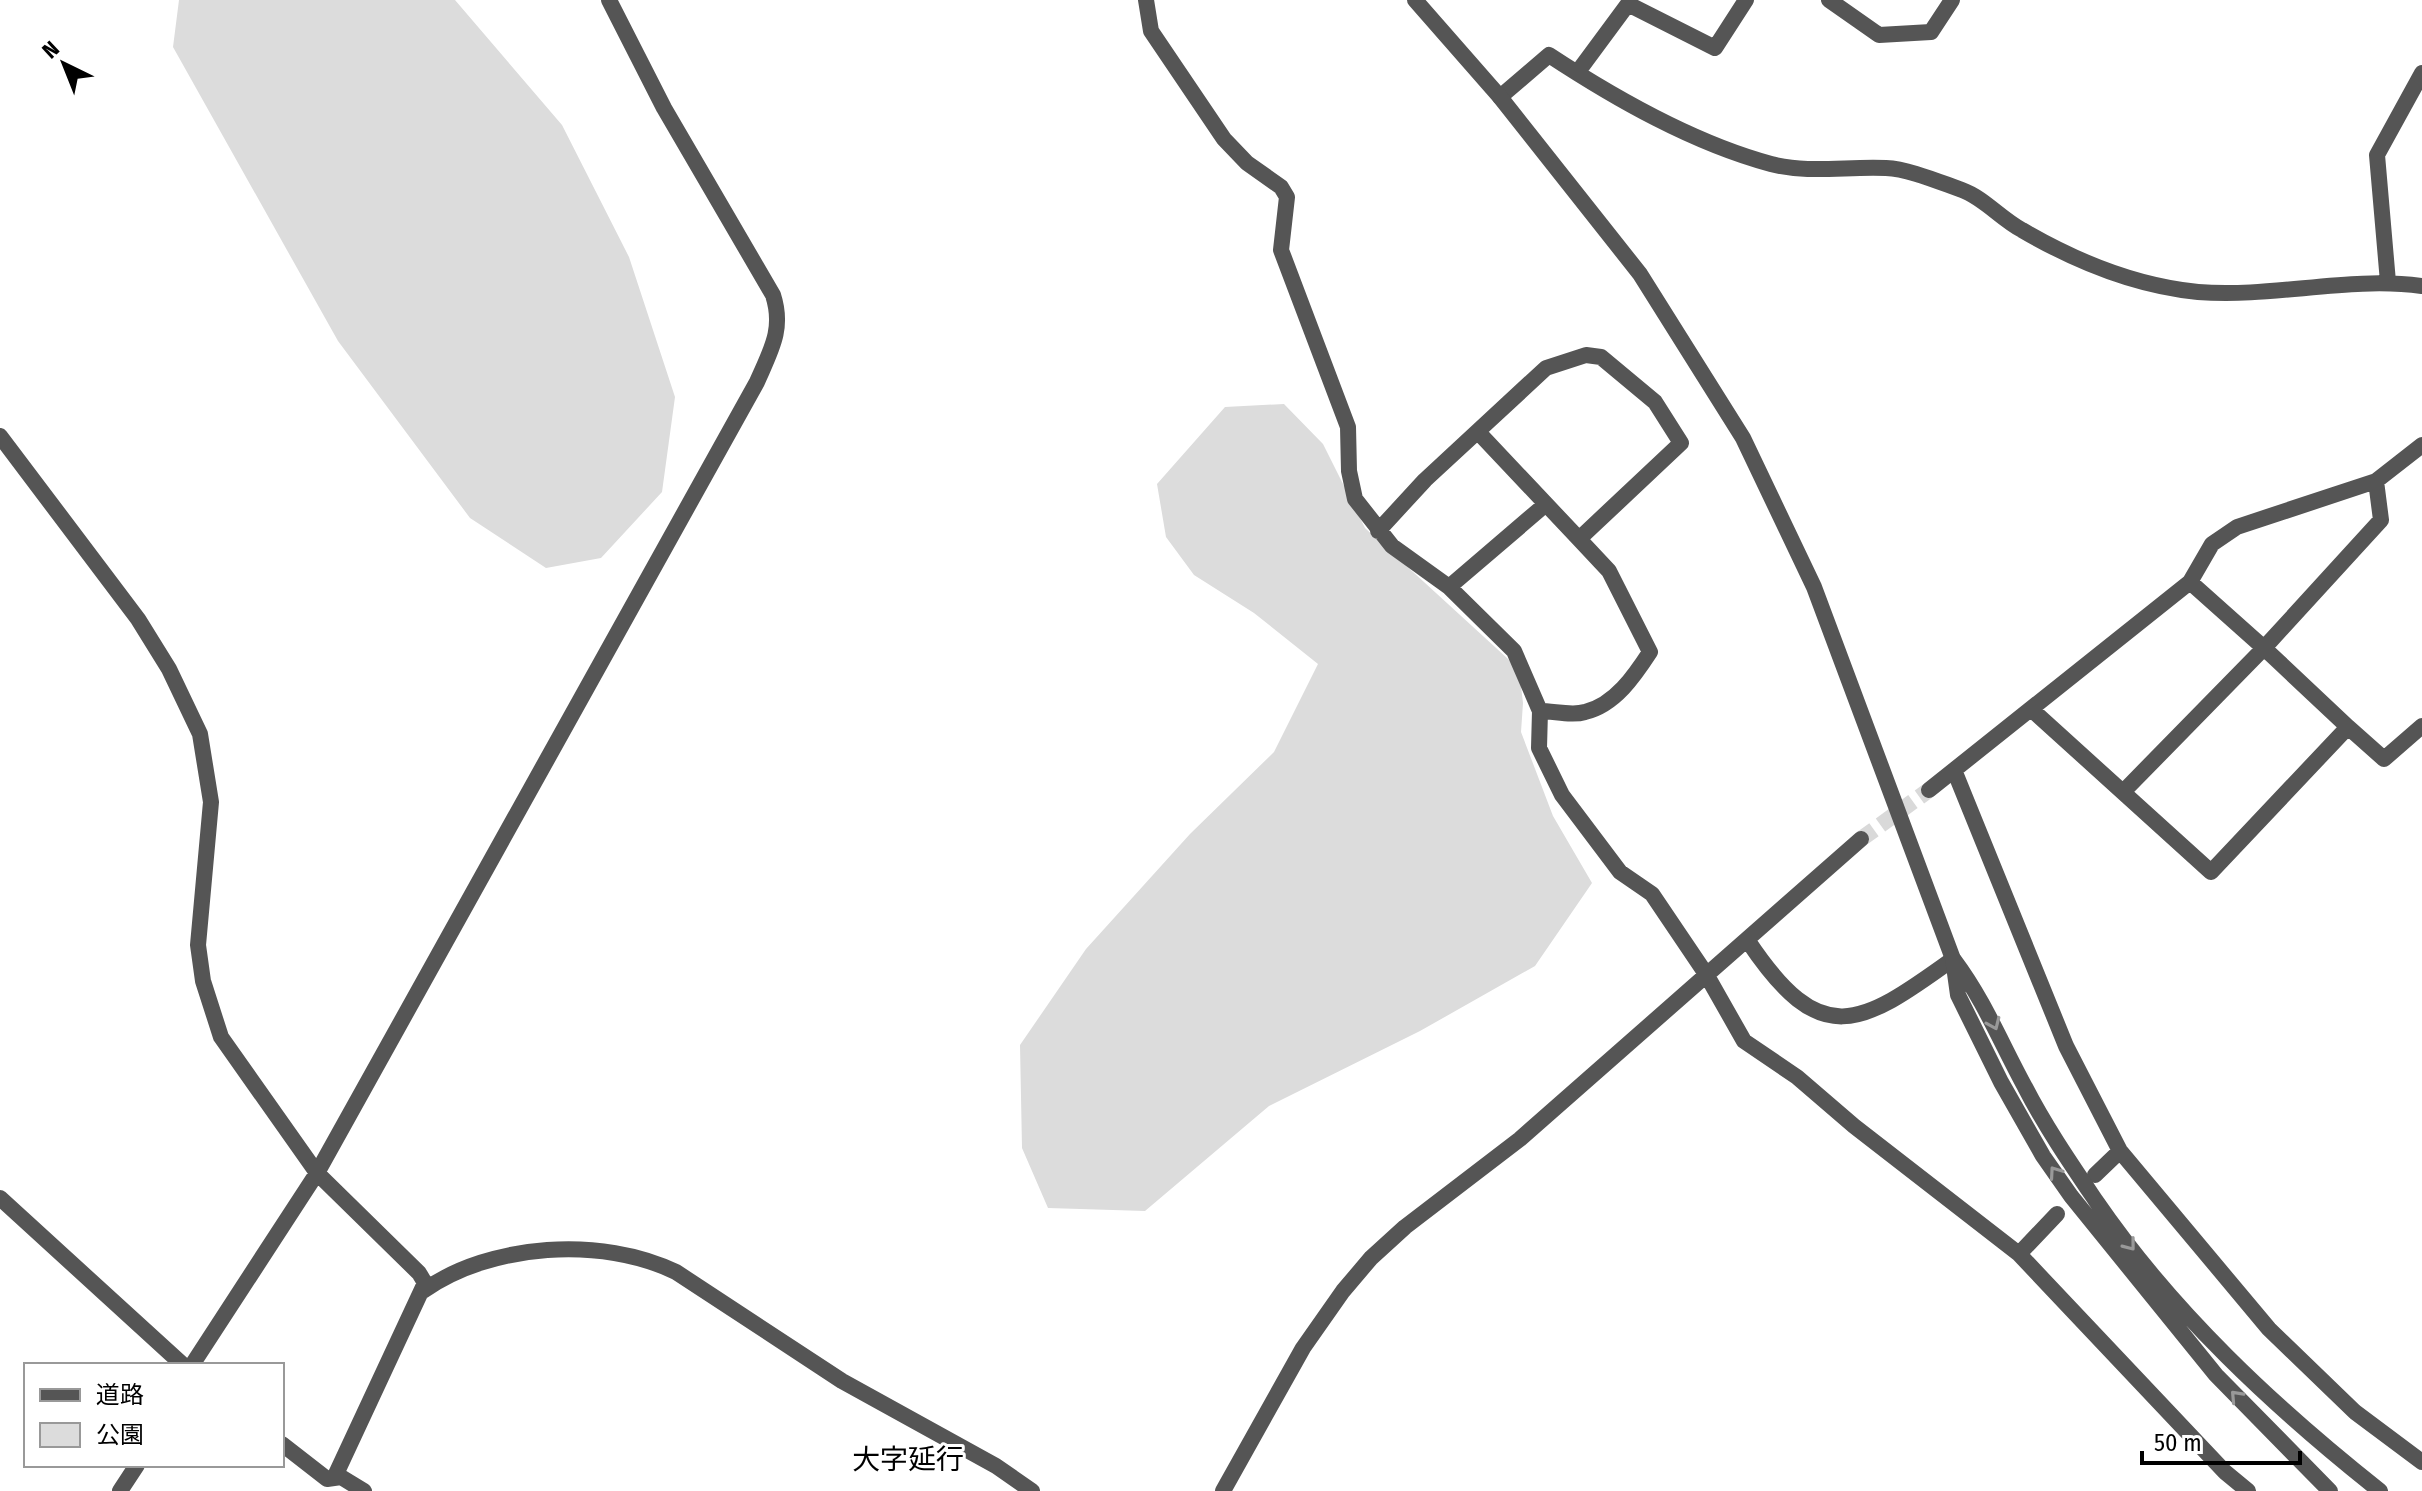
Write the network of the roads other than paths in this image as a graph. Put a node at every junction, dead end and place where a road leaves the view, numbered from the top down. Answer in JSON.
{"nodes":[{"id":1,"x":609,"y":0,"type":"edge"},
{"id":2,"x":1146,"y":0,"type":"edge"},
{"id":3,"x":1415,"y":0,"type":"edge"},
{"id":4,"x":1746,"y":0,"type":"edge"},
{"id":5,"x":1829,"y":0,"type":"edge"},
{"id":6,"x":1952,"y":0,"type":"edge"},
{"id":7,"x":1577,"y":73,"type":"junction"},
{"id":8,"x":2422,"y":73,"type":"edge"},
{"id":9,"x":1500,"y":97,"type":"junction"},
{"id":10,"x":2388,"y":282,"type":"junction"},
{"id":11,"x":2422,"y":286,"type":"edge"},
{"id":12,"x":1479,"y":433,"type":"junction"},
{"id":13,"x":0,"y":436,"type":"edge"},
{"id":14,"x":2422,"y":445,"type":"edge"},
{"id":15,"x":2376,"y":481,"type":"junction"},
{"id":16,"x":1546,"y":504,"type":"junction"},
{"id":17,"x":1378,"y":531,"type":"junction"},
{"id":18,"x":1579,"y":539,"type":"junction"},
{"id":19,"x":2190,"y":582,"type":"junction"},
{"id":20,"x":1449,"y":587,"type":"junction"},
{"id":21,"x":2264,"y":648,"type":"junction"},
{"id":22,"x":2031,"y":709,"type":"junction"},
{"id":23,"x":1540,"y":711,"type":"junction"},
{"id":24,"x":2422,"y":726,"type":"edge"},
{"id":25,"x":2348,"y":727,"type":"junction"},
{"id":26,"x":1954,"y":770,"type":"junction"},
{"id":27,"x":1929,"y":790,"type":"tunnel mouth"},
{"id":28,"x":2123,"y":792,"type":"junction"},
{"id":29,"x":1861,"y":839,"type":"tunnel mouth"},
{"id":30,"x":1748,"y":941,"type":"junction"},
{"id":31,"x":1953,"y":959,"type":"junction"},
{"id":32,"x":1706,"y":974,"type":"junction"},
{"id":33,"x":2120,"y":1151,"type":"junction"},
{"id":34,"x":317,"y":1173,"type":"junction"},
{"id":35,"x":2095,"y":1175,"type":"dead end"},
{"id":36,"x":0,"y":1198,"type":"edge"},
{"id":37,"x":2057,"y":1214,"type":"dead end"},
{"id":38,"x":2019,"y":1254,"type":"junction"},
{"id":39,"x":423,"y":1291,"type":"junction"},
{"id":40,"x":181,"y":1363,"type":"edge"},
{"id":41,"x":193,"y":1363,"type":"edge"},
{"id":42,"x":284,"y":1446,"type":"edge"},
{"id":43,"x":2422,"y":1462,"type":"edge"},
{"id":44,"x":136,"y":1467,"type":"edge"},
{"id":45,"x":341,"y":1477,"type":"junction"},
{"id":46,"x":120,"y":1491,"type":"edge"},
{"id":47,"x":364,"y":1491,"type":"edge"},
{"id":48,"x":1032,"y":1491,"type":"edge"},
{"id":49,"x":1223,"y":1491,"type":"edge"},
{"id":50,"x":2248,"y":1491,"type":"edge"},
{"id":51,"x":2330,"y":1491,"type":"edge"},
{"id":52,"x":2380,"y":1491,"type":"edge"}],
"edges":[{"from":1,"to":34,"type":"street"},
{"from":2,"to":17,"type":"street"},
{"from":3,"to":9,"type":"street"},
{"from":4,"to":7,"type":"street"},
{"from":5,"to":6,"type":"street"},
{"from":7,"to":9,"type":"street"},
{"from":7,"to":10,"type":"street"},
{"from":8,"to":10,"type":"street"},
{"from":9,"to":31,"type":"street"},
{"from":10,"to":11,"type":"street"},
{"from":12,"to":16,"type":"street"},
{"from":12,"to":17,"type":"street"},
{"from":12,"to":18,"type":"street"},
{"from":13,"to":34,"type":"street"},
{"from":14,"to":15,"type":"street"},
{"from":15,"to":19,"type":"street"},
{"from":15,"to":21,"type":"street"},
{"from":16,"to":18,"type":"street"},
{"from":16,"to":20,"type":"street"},
{"from":17,"to":20,"type":"street"},
{"from":18,"to":23,"type":"street"},
{"from":19,"to":21,"type":"street"},
{"from":19,"to":22,"type":"street"},
{"from":20,"to":23,"type":"street"},
{"from":21,"to":25,"type":"street"},
{"from":21,"to":28,"type":"street"},
{"from":22,"to":26,"type":"street"},
{"from":22,"to":28,"type":"street"},
{"from":23,"to":32,"type":"street"},
{"from":24,"to":25,"type":"street"},
{"from":25,"to":28,"type":"street"},
{"from":26,"to":27,"type":"street"},
{"from":26,"to":33,"type":"street"},
{"from":29,"to":30,"type":"street"},
{"from":30,"to":31,"type":"street"},
{"from":30,"to":32,"type":"street"},
{"from":51,"to":31,"type":"street","one_way":true},
{"from":31,"to":52,"type":"street","one_way":true},
{"from":32,"to":38,"type":"street"},
{"from":32,"to":49,"type":"street"},
{"from":33,"to":35,"type":"street"},
{"from":33,"to":43,"type":"street"},
{"from":34,"to":39,"type":"street"},
{"from":34,"to":41,"type":"street"},
{"from":36,"to":40,"type":"street"},
{"from":37,"to":38,"type":"street"},
{"from":38,"to":50,"type":"street"},
{"from":39,"to":45,"type":"street"},
{"from":39,"to":48,"type":"street"},
{"from":42,"to":45,"type":"street"},
{"from":44,"to":46,"type":"street"},
{"from":45,"to":47,"type":"street"}]}
